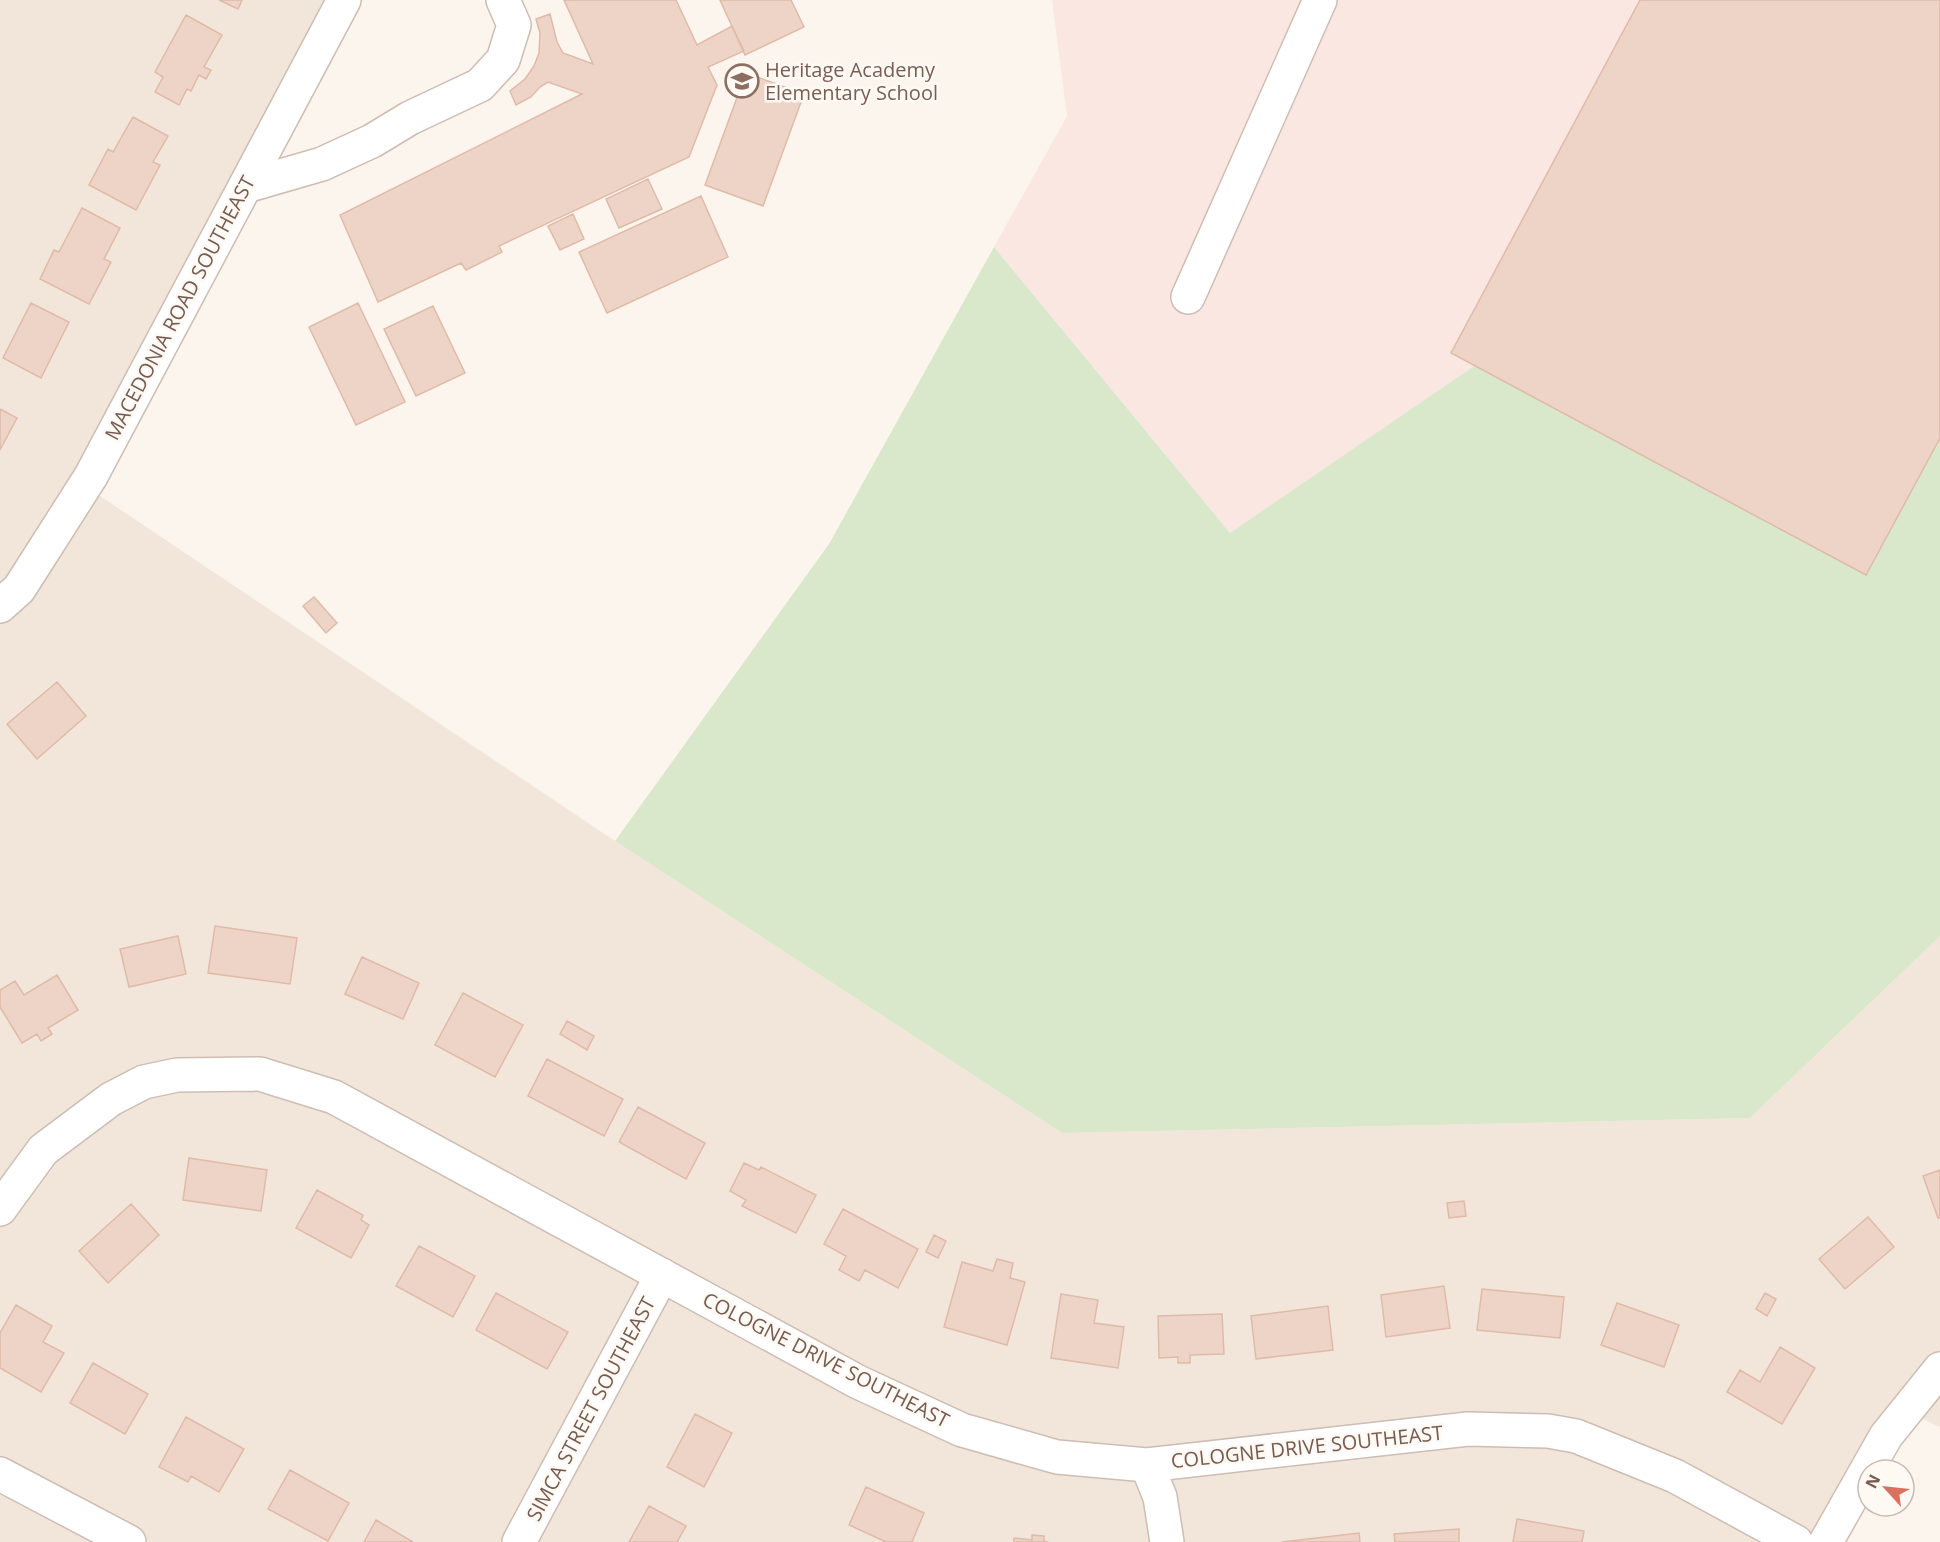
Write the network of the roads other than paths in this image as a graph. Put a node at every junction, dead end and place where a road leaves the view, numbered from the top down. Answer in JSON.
{"nodes":[{"id":1,"x":344,"y":0,"type":"edge"},
{"id":2,"x":503,"y":0,"type":"edge"},
{"id":3,"x":1320,"y":0,"type":"edge"},
{"id":4,"x":246,"y":186,"type":"junction"},
{"id":5,"x":1188,"y":297,"type":"dead end"},
{"id":6,"x":0,"y":606,"type":"edge"},
{"id":7,"x":0,"y":1209,"type":"edge"},
{"id":8,"x":663,"y":1275,"type":"junction"},
{"id":9,"x":1940,"y":1369,"type":"edge"},
{"id":10,"x":1147,"y":1465,"type":"junction"},
{"id":11,"x":0,"y":1474,"type":"edge"},
{"id":12,"x":129,"y":1542,"type":"edge"},
{"id":13,"x":519,"y":1542,"type":"edge"},
{"id":14,"x":1167,"y":1542,"type":"edge"},
{"id":15,"x":1796,"y":1542,"type":"edge"},
{"id":16,"x":1826,"y":1542,"type":"edge"}],
"edges":[{"from":1,"to":4,"type":"street","name":"MACEDONIA ROAD SOUTHEAST"},
{"from":2,"to":4,"type":"street"},
{"from":3,"to":5,"type":"street"},
{"from":4,"to":6,"type":"street","name":"MACEDONIA ROAD SOUTHEAST"},
{"from":7,"to":8,"type":"street","name":"COLOGNE DRIVE SOUTHEAST"},
{"from":8,"to":10,"type":"street","name":"COLOGNE DRIVE SOUTHEAST"},
{"from":8,"to":13,"type":"street","name":"SIMCA STREET SOUTHEAST"},
{"from":9,"to":16,"type":"street"},
{"from":10,"to":14,"type":"street"},
{"from":10,"to":15,"type":"street","name":"COLOGNE DRIVE SOUTHEAST"},
{"from":11,"to":12,"type":"street"}]}
